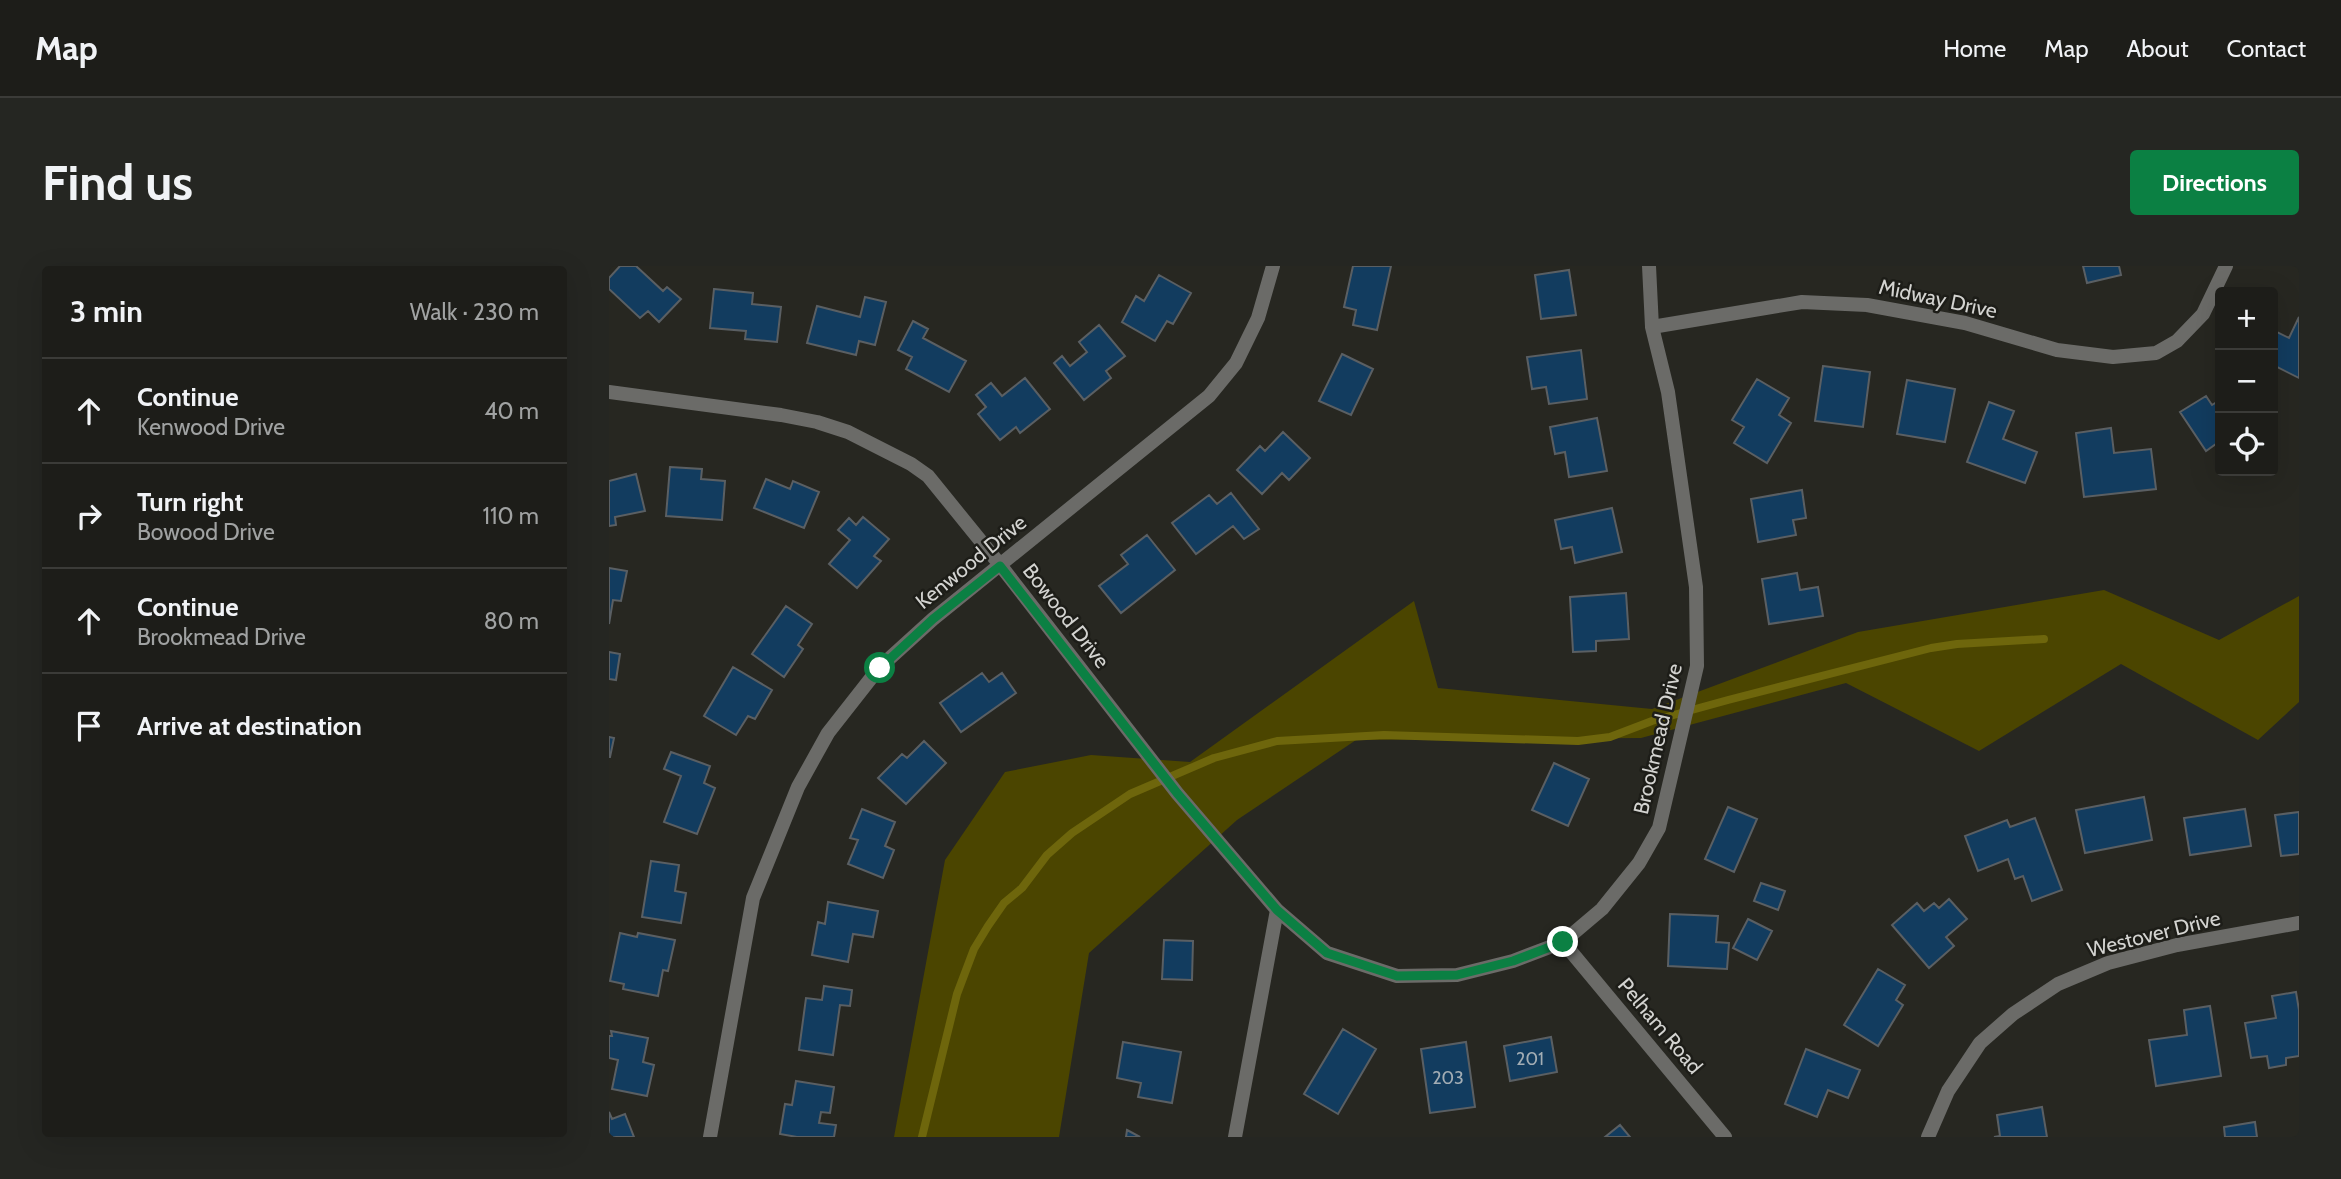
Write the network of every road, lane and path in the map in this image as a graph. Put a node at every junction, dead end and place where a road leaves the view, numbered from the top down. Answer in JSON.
{"nodes":[{"id":1,"x":1273,"y":266,"type":"edge"},
{"id":2,"x":1649,"y":266,"type":"edge"},
{"id":3,"x":2226,"y":266,"type":"edge"},
{"id":4,"x":1653,"y":327,"type":"junction"},
{"id":5,"x":609,"y":392,"type":"edge"},
{"id":6,"x":1000,"y":566,"type":"junction"},
{"id":7,"x":1277,"y":910,"type":"junction"},
{"id":8,"x":2299,"y":923,"type":"edge"},
{"id":9,"x":1563,"y":942,"type":"junction"},
{"id":10,"x":710,"y":1137,"type":"edge"},
{"id":11,"x":1235,"y":1137,"type":"edge"},
{"id":12,"x":1725,"y":1137,"type":"edge"},
{"id":13,"x":1928,"y":1137,"type":"edge"}],
"edges":[{"from":1,"to":6,"type":"street","name":"Kenwood Drive"},
{"from":2,"to":4,"type":"street","name":"Brookmead Drive"},
{"from":3,"to":4,"type":"street","name":"Midway Drive"},
{"from":4,"to":9,"type":"street","name":"Brookmead Drive"},
{"from":5,"to":6,"type":"street","name":"Bowood Drive"},
{"from":6,"to":7,"type":"street","name":"Bowood Drive"},
{"from":6,"to":10,"type":"street","name":"Kenwood Drive"},
{"from":7,"to":9,"type":"street","name":"Brookmead Drive"},
{"from":7,"to":11,"type":"street"},
{"from":8,"to":13,"type":"street","name":"Westover Drive"},
{"from":9,"to":12,"type":"street","name":"Pelham Road"}]}
